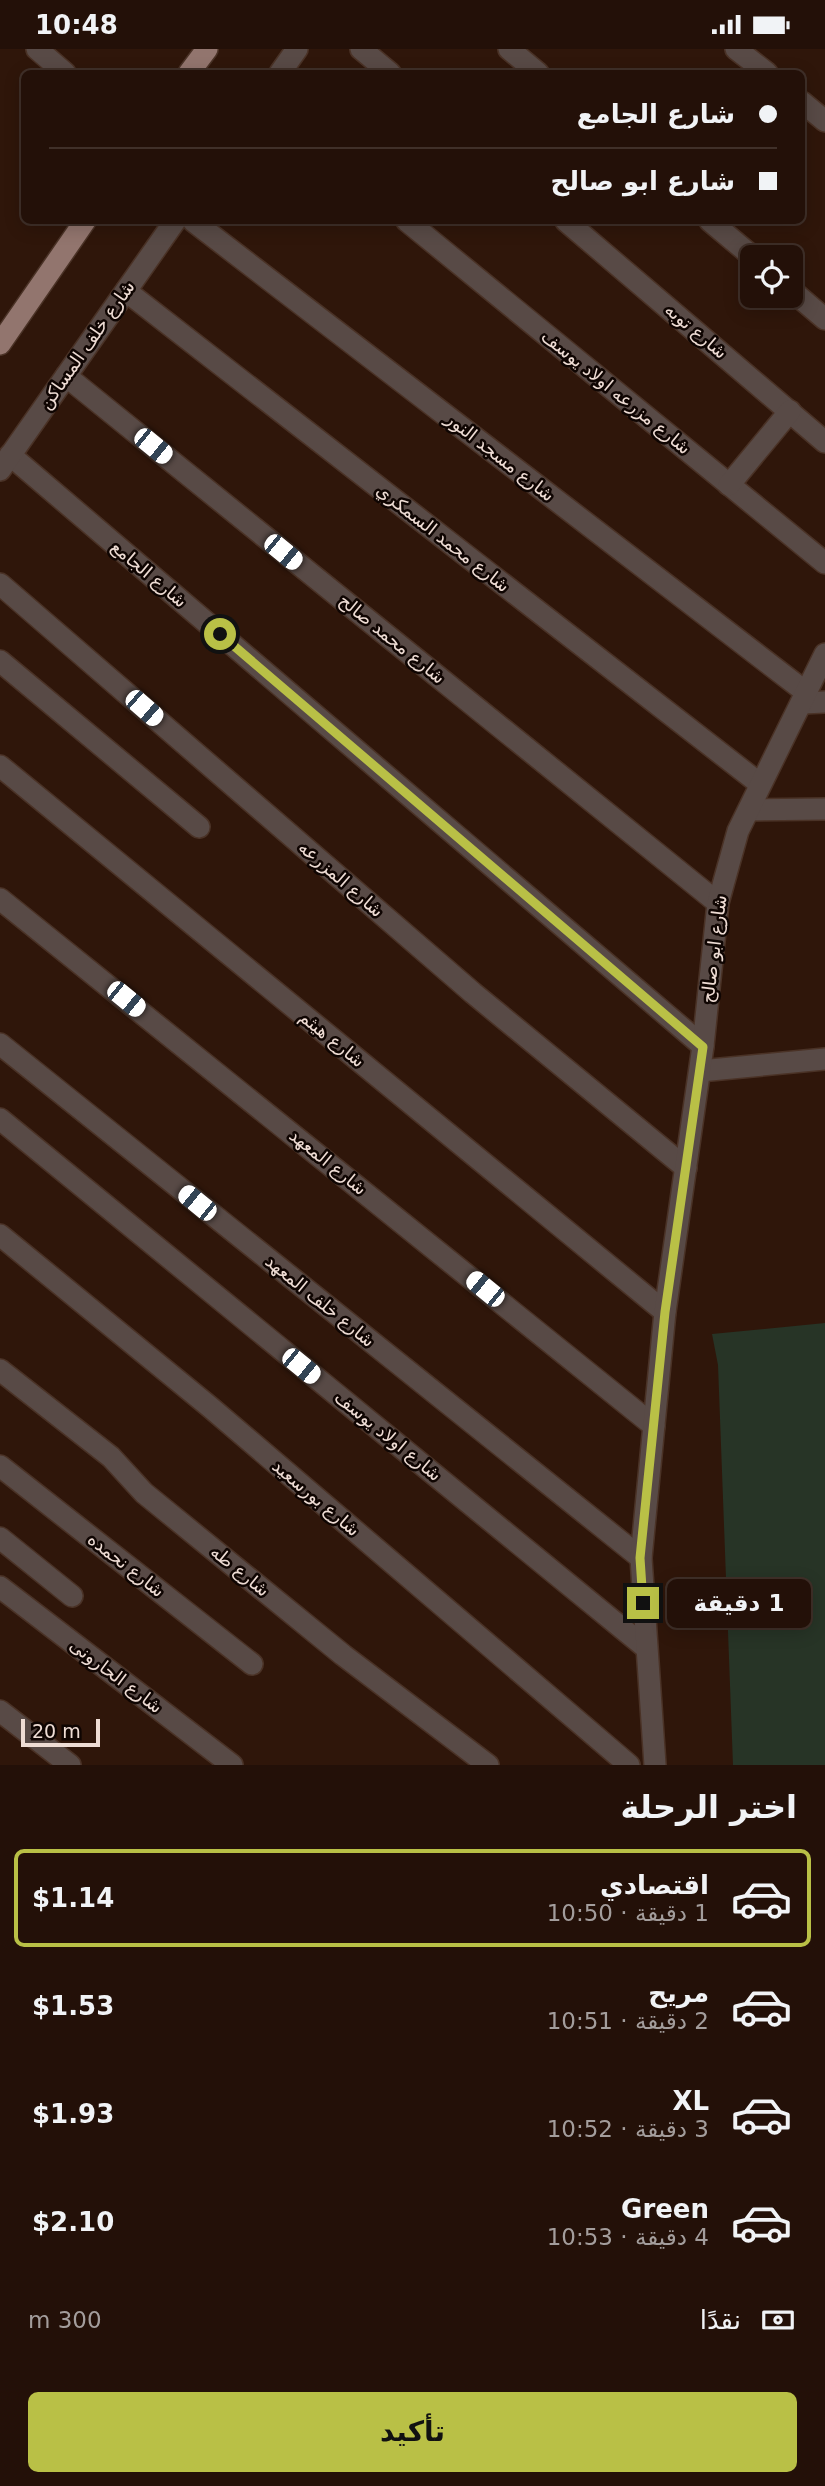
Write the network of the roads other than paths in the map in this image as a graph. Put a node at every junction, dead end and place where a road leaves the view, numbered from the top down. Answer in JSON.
{"nodes":[{"id":1,"x":207,"y":49,"type":"edge"},
{"id":2,"x":297,"y":49,"type":"edge"},
{"id":3,"x":361,"y":49,"type":"edge"},
{"id":4,"x":509,"y":49,"type":"edge"},
{"id":5,"x":736,"y":49,"type":"edge"},
{"id":6,"x":38,"y":50,"type":"edge"},
{"id":7,"x":61,"y":70,"type":"edge"},
{"id":8,"x":191,"y":70,"type":"edge"},
{"id":9,"x":281,"y":70,"type":"edge"},
{"id":10,"x":386,"y":70,"type":"edge"},
{"id":11,"x":534,"y":70,"type":"edge"},
{"id":12,"x":762,"y":70,"type":"edge"},
{"id":13,"x":805,"y":104,"type":"edge"},
{"id":14,"x":825,"y":121,"type":"edge"},
{"id":15,"x":83,"y":224,"type":"edge"},
{"id":16,"x":173,"y":224,"type":"edge"},
{"id":17,"x":197,"y":224,"type":"edge"},
{"id":18,"x":411,"y":224,"type":"edge"},
{"id":19,"x":578,"y":224,"type":"edge"},
{"id":20,"x":714,"y":224,"type":"edge"},
{"id":21,"x":740,"y":247,"type":"edge"},
{"id":22,"x":126,"y":291,"type":"junction"},
{"id":23,"x":803,"y":300,"type":"edge"},
{"id":24,"x":825,"y":319,"type":"edge"},
{"id":25,"x":0,"y":344,"type":"edge"},
{"id":26,"x":66,"y":376,"type":"junction"},
{"id":27,"x":789,"y":411,"type":"junction"},
{"id":28,"x":825,"y":442,"type":"edge"},
{"id":29,"x":5,"y":463,"type":"edge"},
{"id":30,"x":729,"y":485,"type":"junction"},
{"id":31,"x":825,"y":563,"type":"edge"},
{"id":32,"x":0,"y":584,"type":"edge"},
{"id":33,"x":825,"y":654,"type":"edge"},
{"id":34,"x":0,"y":660,"type":"edge"},
{"id":35,"x":811,"y":699,"type":"edge"},
{"id":36,"x":0,"y":767,"type":"edge"},
{"id":37,"x":760,"y":784,"type":"junction"},
{"id":38,"x":825,"y":809,"type":"edge"},
{"id":39,"x":749,"y":810,"type":"junction"},
{"id":40,"x":199,"y":827,"type":"dead end"},
{"id":41,"x":0,"y":899,"type":"edge"},
{"id":42,"x":718,"y":903,"type":"junction"},
{"id":43,"x":0,"y":1044,"type":"edge"},
{"id":44,"x":703,"y":1047,"type":"junction"},
{"id":45,"x":825,"y":1059,"type":"edge"},
{"id":46,"x":699,"y":1071,"type":"junction"},
{"id":47,"x":0,"y":1119,"type":"edge"},
{"id":48,"x":686,"y":1168,"type":"junction"},
{"id":49,"x":0,"y":1235,"type":"edge"},
{"id":50,"x":665,"y":1312,"type":"junction"},
{"id":51,"x":0,"y":1370,"type":"edge"},
{"id":52,"x":654,"y":1426,"type":"junction"},
{"id":53,"x":0,"y":1467,"type":"edge"},
{"id":54,"x":0,"y":1538,"type":"edge"},
{"id":55,"x":640,"y":1558,"type":"junction"},
{"id":56,"x":0,"y":1587,"type":"edge"},
{"id":57,"x":72,"y":1596,"type":"dead end"},
{"id":58,"x":645,"y":1647,"type":"junction"},
{"id":59,"x":252,"y":1664,"type":"dead end"},
{"id":60,"x":0,"y":1711,"type":"edge"},
{"id":61,"x":70,"y":1765,"type":"edge"},
{"id":62,"x":232,"y":1765,"type":"edge"},
{"id":63,"x":488,"y":1765,"type":"edge"},
{"id":64,"x":629,"y":1765,"type":"edge"},
{"id":65,"x":655,"y":1765,"type":"edge"}],
"edges":[{"from":1,"to":8,"type":"main road"},
{"from":2,"to":9,"type":"street"},
{"from":3,"to":10,"type":"street"},
{"from":4,"to":11,"type":"street"},
{"from":5,"to":12,"type":"street"},
{"from":6,"to":7,"type":"street"},
{"from":13,"to":14,"type":"street"},
{"from":15,"to":25,"type":"main road"},
{"from":16,"to":22,"type":"street","name":"شارع خلف المساكن"},
{"from":17,"to":35,"type":"street","name":"شارع مسجد النور"},
{"from":18,"to":30,"type":"street","name":"شارع مزرعه اولاد يوسف"},
{"from":19,"to":27,"type":"street","name":"شارع توبه"},
{"from":20,"to":21,"type":"street"},
{"from":22,"to":26,"type":"street","name":"شارع خلف المساكن"},
{"from":22,"to":37,"type":"street","name":"شارع محمد السمكري"},
{"from":23,"to":24,"type":"street"},
{"from":26,"to":29,"type":"street","name":"شارع خلف المساكن"},
{"from":26,"to":42,"type":"street","name":"شارع محمد صالح"},
{"from":27,"to":28,"type":"street","name":"شارع توبه"},
{"from":27,"to":30,"type":"street"},
{"from":29,"to":44,"type":"street","name":"شارع الجامع"},
{"from":30,"to":31,"type":"street","name":"شارع مزرعه اولاد يوسف"},
{"from":32,"to":48,"type":"street","name":"شارع المزرعه"},
{"from":33,"to":35,"type":"street","name":"شارع ابو صالح"},
{"from":34,"to":40,"type":"street"},
{"from":35,"to":37,"type":"street","name":"شارع ابو صالح"},
{"from":36,"to":50,"type":"street","name":"شارع هيثم"},
{"from":37,"to":39,"type":"street","name":"شارع ابو صالح"},
{"from":38,"to":39,"type":"street"},
{"from":39,"to":42,"type":"street","name":"شارع ابو صالح"},
{"from":41,"to":52,"type":"street","name":"شارع المعهد"},
{"from":42,"to":44,"type":"street","name":"شارع ابو صالح"},
{"from":43,"to":55,"type":"street","name":"شارع خلف المعهد"},
{"from":44,"to":46,"type":"street","name":"شارع ابو صالح"},
{"from":45,"to":46,"type":"street"},
{"from":46,"to":48,"type":"street","name":"شارع ابو صالح"},
{"from":47,"to":58,"type":"street","name":"شارع اولاد يوسف"},
{"from":48,"to":50,"type":"street","name":"شارع ابو صالح"},
{"from":49,"to":64,"type":"street","name":"شارع بورسعيد"},
{"from":50,"to":52,"type":"street","name":"شارع ابو صالح"},
{"from":51,"to":63,"type":"street","name":"شارع طه"},
{"from":52,"to":55,"type":"street","name":"شارع ابو صالح"},
{"from":53,"to":59,"type":"street","name":"شارع نحمده"},
{"from":54,"to":57,"type":"street"},
{"from":55,"to":58,"type":"street","name":"شارع ابو صالح"},
{"from":56,"to":62,"type":"street","name":"شارع الحارونى"},
{"from":58,"to":65,"type":"street","name":"شارع ابو صالح"},
{"from":60,"to":61,"type":"street"}]}
